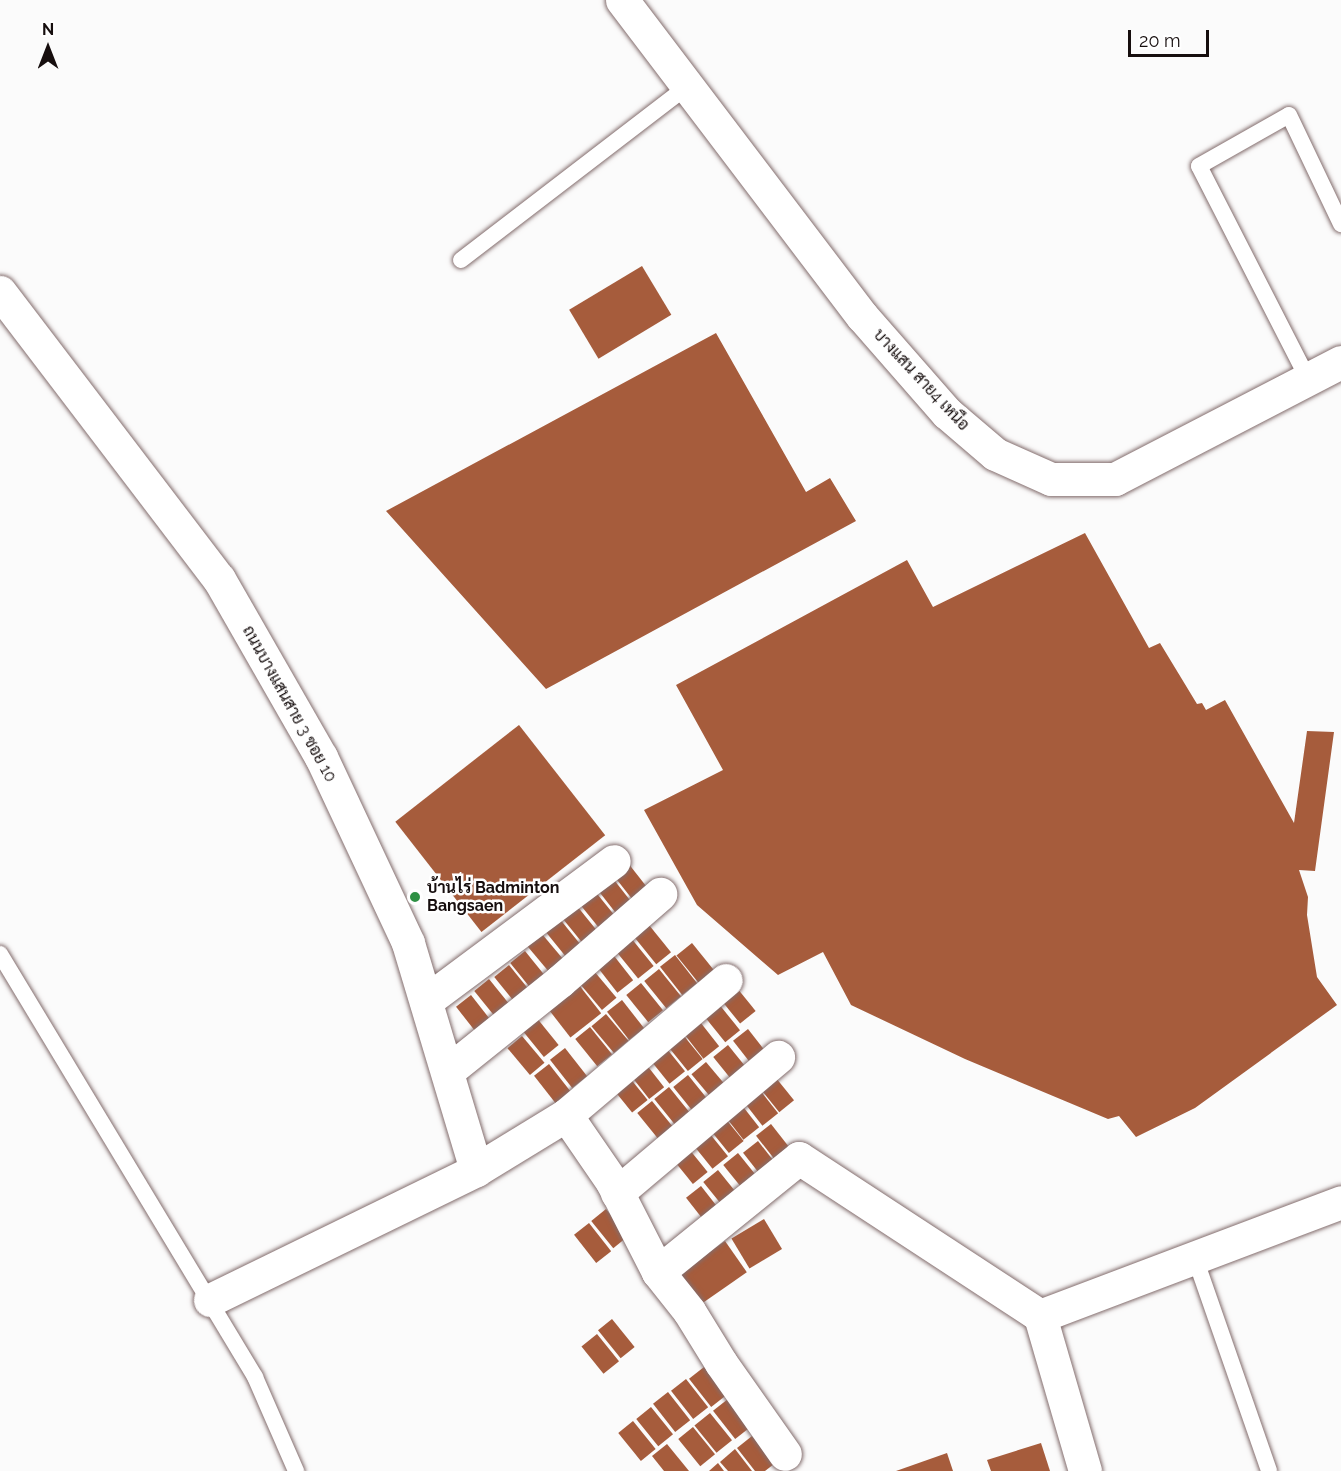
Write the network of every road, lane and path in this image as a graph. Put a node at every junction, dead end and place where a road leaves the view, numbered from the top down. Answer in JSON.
{"nodes":[{"id":1,"x":623,"y":0,"type":"edge"},
{"id":2,"x":688,"y":86,"type":"junction"},
{"id":3,"x":1341,"y":224,"type":"edge"},
{"id":4,"x":461,"y":260,"type":"dead end"},
{"id":5,"x":0,"y":292,"type":"edge"},
{"id":6,"x":1341,"y":362,"type":"edge"},
{"id":7,"x":1308,"y":379,"type":"junction"},
{"id":8,"x":614,"y":861,"type":"dead end"},
{"id":9,"x":660,"y":894,"type":"dead end"},
{"id":10,"x":0,"y":954,"type":"edge"},
{"id":11,"x":726,"y":980,"type":"dead end"},
{"id":12,"x":426,"y":1001,"type":"junction"},
{"id":13,"x":778,"y":1057,"type":"dead end"},
{"id":14,"x":448,"y":1071,"type":"junction"},
{"id":15,"x":566,"y":1115,"type":"junction"},
{"id":16,"x":476,"y":1170,"type":"junction"},
{"id":17,"x":617,"y":1193,"type":"junction"},
{"id":18,"x":1341,"y":1202,"type":"edge"},
{"id":19,"x":1195,"y":1258,"type":"junction"},
{"id":20,"x":658,"y":1272,"type":"junction"},
{"id":21,"x":210,"y":1300,"type":"junction"},
{"id":22,"x":1040,"y":1316,"type":"junction"},
{"id":23,"x":785,"y":1454,"type":"dead end"},
{"id":24,"x":296,"y":1471,"type":"edge"},
{"id":25,"x":1085,"y":1471,"type":"edge"},
{"id":26,"x":1269,"y":1471,"type":"edge"}],
"edges":[{"from":1,"to":2,"type":"street","name":"บางแสน สาย4 เหนือ"},
{"from":2,"to":4,"type":"lane"},
{"from":2,"to":7,"type":"street","name":"บางแสน สาย4 เหนือ"},
{"from":3,"to":7,"type":"lane"},
{"from":5,"to":12,"type":"street","name":"ถนนบางแสนสาย 3 ซอย 10"},
{"from":6,"to":7,"type":"street","name":"บางแสน สาย4 เหนือ"},
{"from":8,"to":12,"type":"street"},
{"from":9,"to":14,"type":"street"},
{"from":10,"to":21,"type":"lane"},
{"from":11,"to":15,"type":"street"},
{"from":12,"to":14,"type":"street","name":"ถนนบางแสนสาย 3 ซอย 10"},
{"from":13,"to":17,"type":"street"},
{"from":14,"to":16,"type":"street","name":"ถนนบางแสนสาย 3 ซอย 10"},
{"from":15,"to":16,"type":"street"},
{"from":15,"to":17,"type":"street"},
{"from":16,"to":21,"type":"street"},
{"from":17,"to":20,"type":"street"},
{"from":18,"to":19,"type":"street"},
{"from":19,"to":22,"type":"street"},
{"from":19,"to":26,"type":"lane"},
{"from":20,"to":22,"type":"street"},
{"from":20,"to":23,"type":"street"},
{"from":21,"to":24,"type":"lane"},
{"from":22,"to":25,"type":"street"}]}
